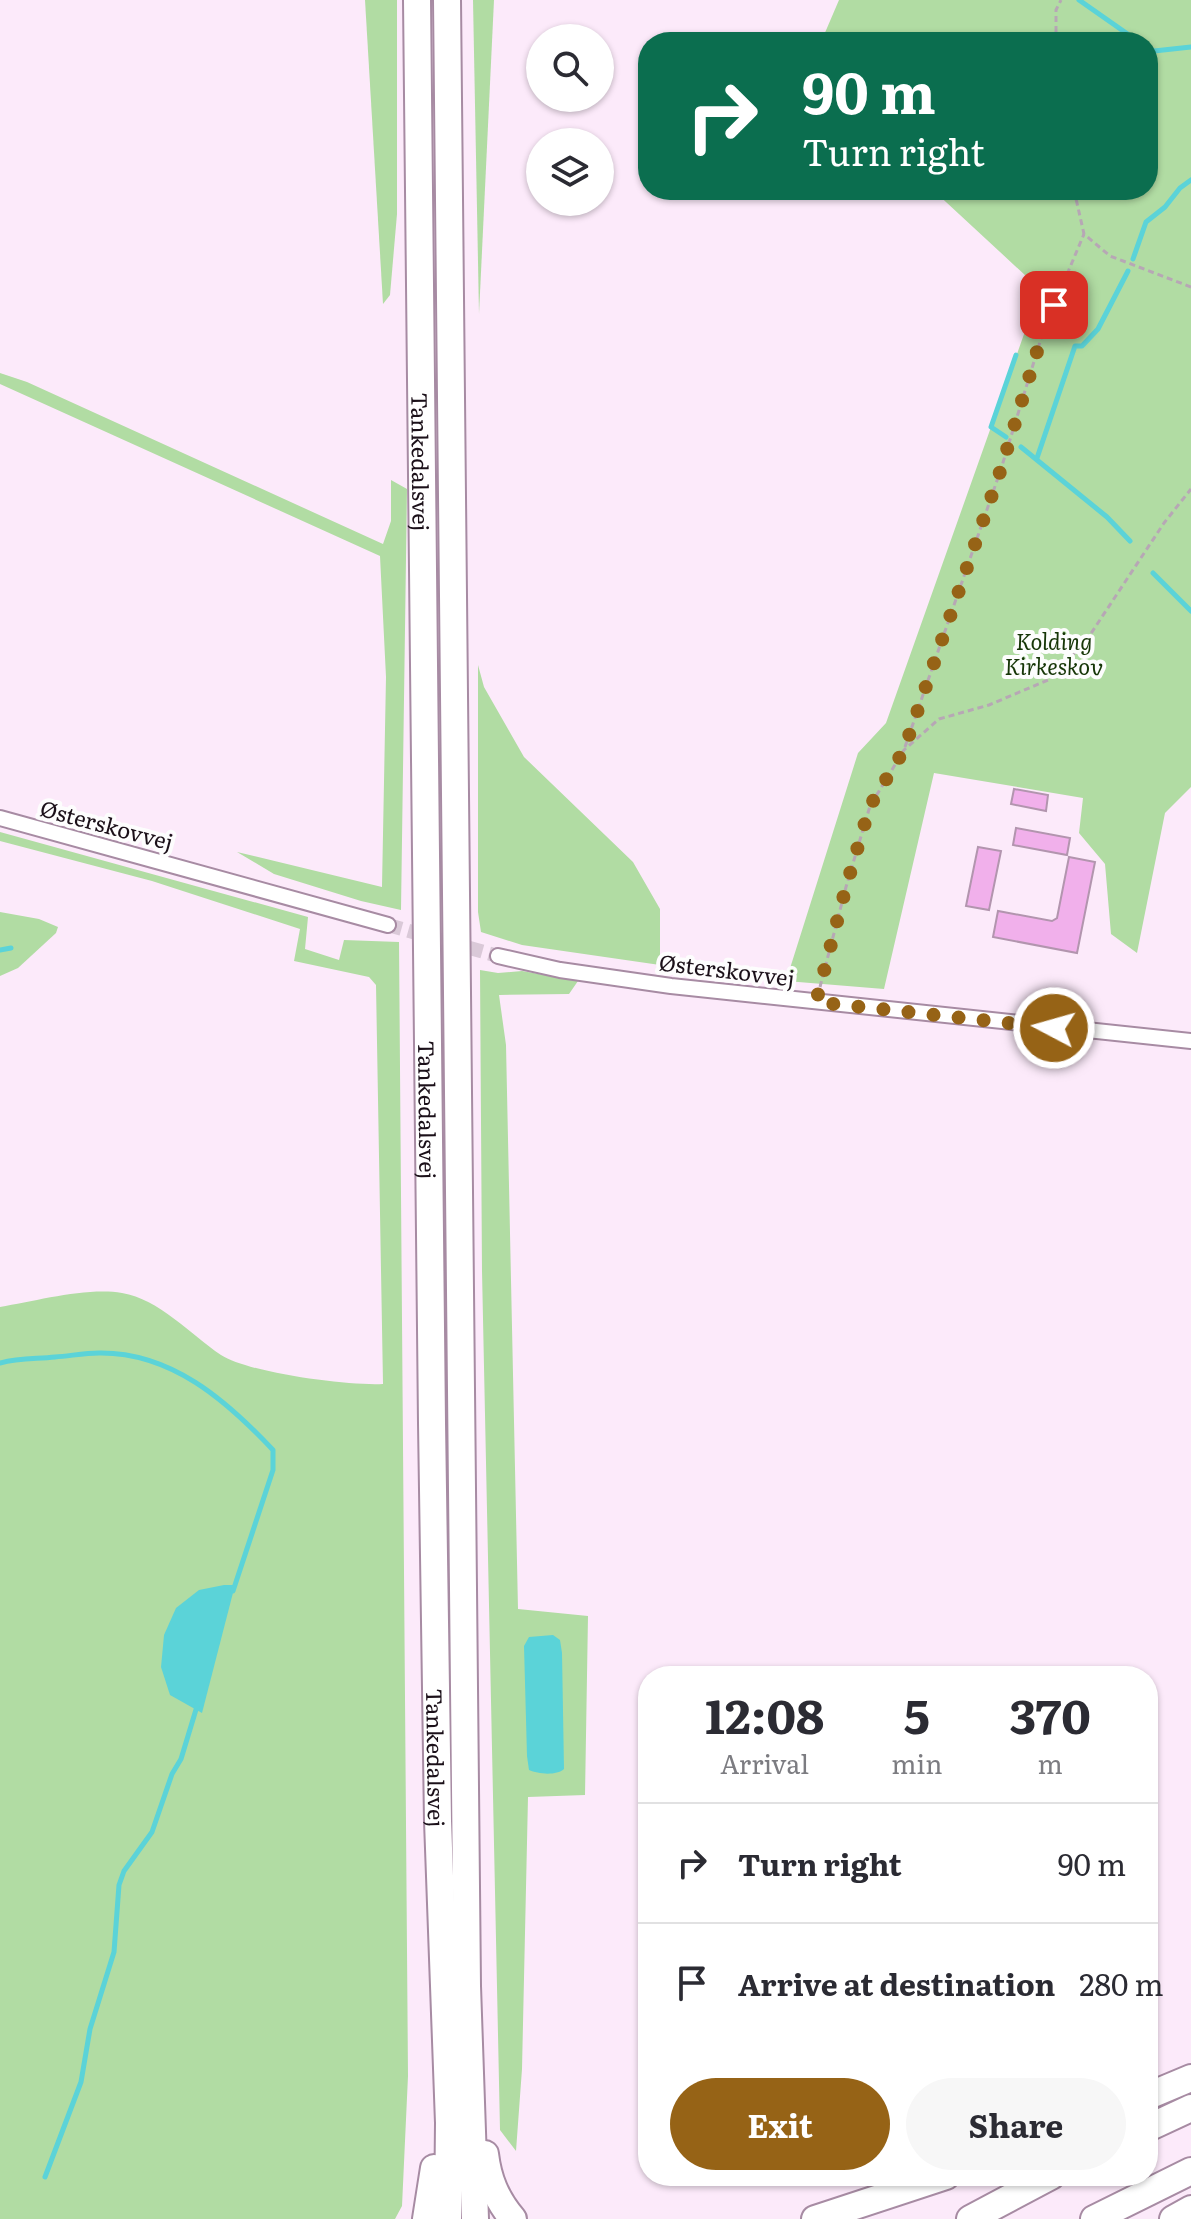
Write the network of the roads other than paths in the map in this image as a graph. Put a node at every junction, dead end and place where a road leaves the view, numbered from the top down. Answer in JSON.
{"nodes":[{"id":1,"x":417,"y":0,"type":"edge"},
{"id":2,"x":447,"y":0,"type":"edge"},
{"id":3,"x":0,"y":818,"type":"edge"},
{"id":4,"x":388,"y":925,"type":"tunnel mouth"},
{"id":5,"x":498,"y":956,"type":"tunnel mouth"},
{"id":6,"x":1191,"y":1041,"type":"edge"},
{"id":7,"x":456,"y":1988,"type":"junction"},
{"id":8,"x":1191,"y":2078,"type":"edge"},
{"id":9,"x":1158,"y":2092,"type":"edge"},
{"id":10,"x":1191,"y":2108,"type":"edge"},
{"id":11,"x":1158,"y":2123,"type":"edge"},
{"id":12,"x":1191,"y":2171,"type":"edge"},
{"id":13,"x":916,"y":2186,"type":"edge"},
{"id":14,"x":1032,"y":2186,"type":"edge"},
{"id":15,"x":1191,"y":2209,"type":"edge"},
{"id":16,"x":426,"y":2219,"type":"edge"},
{"id":17,"x":448,"y":2219,"type":"edge"},
{"id":18,"x":475,"y":2219,"type":"edge"},
{"id":19,"x":513,"y":2219,"type":"edge"},
{"id":20,"x":815,"y":2219,"type":"edge"},
{"id":21,"x":970,"y":2219,"type":"edge"},
{"id":22,"x":1094,"y":2219,"type":"edge"},
{"id":23,"x":1173,"y":2219,"type":"edge"}],
"edges":[{"from":1,"to":7,"type":"highway","name":"Tankedalsvej"},
{"from":2,"to":7,"type":"highway","name":"Tankedalsvej"},
{"from":3,"to":4,"type":"street","name":"Østerskovvej"},
{"from":5,"to":6,"type":"street","name":"Østerskovvej"},
{"from":7,"to":16,"type":"highway"},
{"from":7,"to":17,"type":"highway","name":"Tankedalsvej"},
{"from":7,"to":18,"type":"highway","name":"Tankedalsvej"},
{"from":7,"to":19,"type":"highway"},
{"from":8,"to":9,"type":"highway"},
{"from":10,"to":11,"type":"highway"},
{"from":12,"to":22,"type":"highway"},
{"from":13,"to":20,"type":"highway"},
{"from":14,"to":21,"type":"highway"},
{"from":15,"to":23,"type":"highway"}]}
